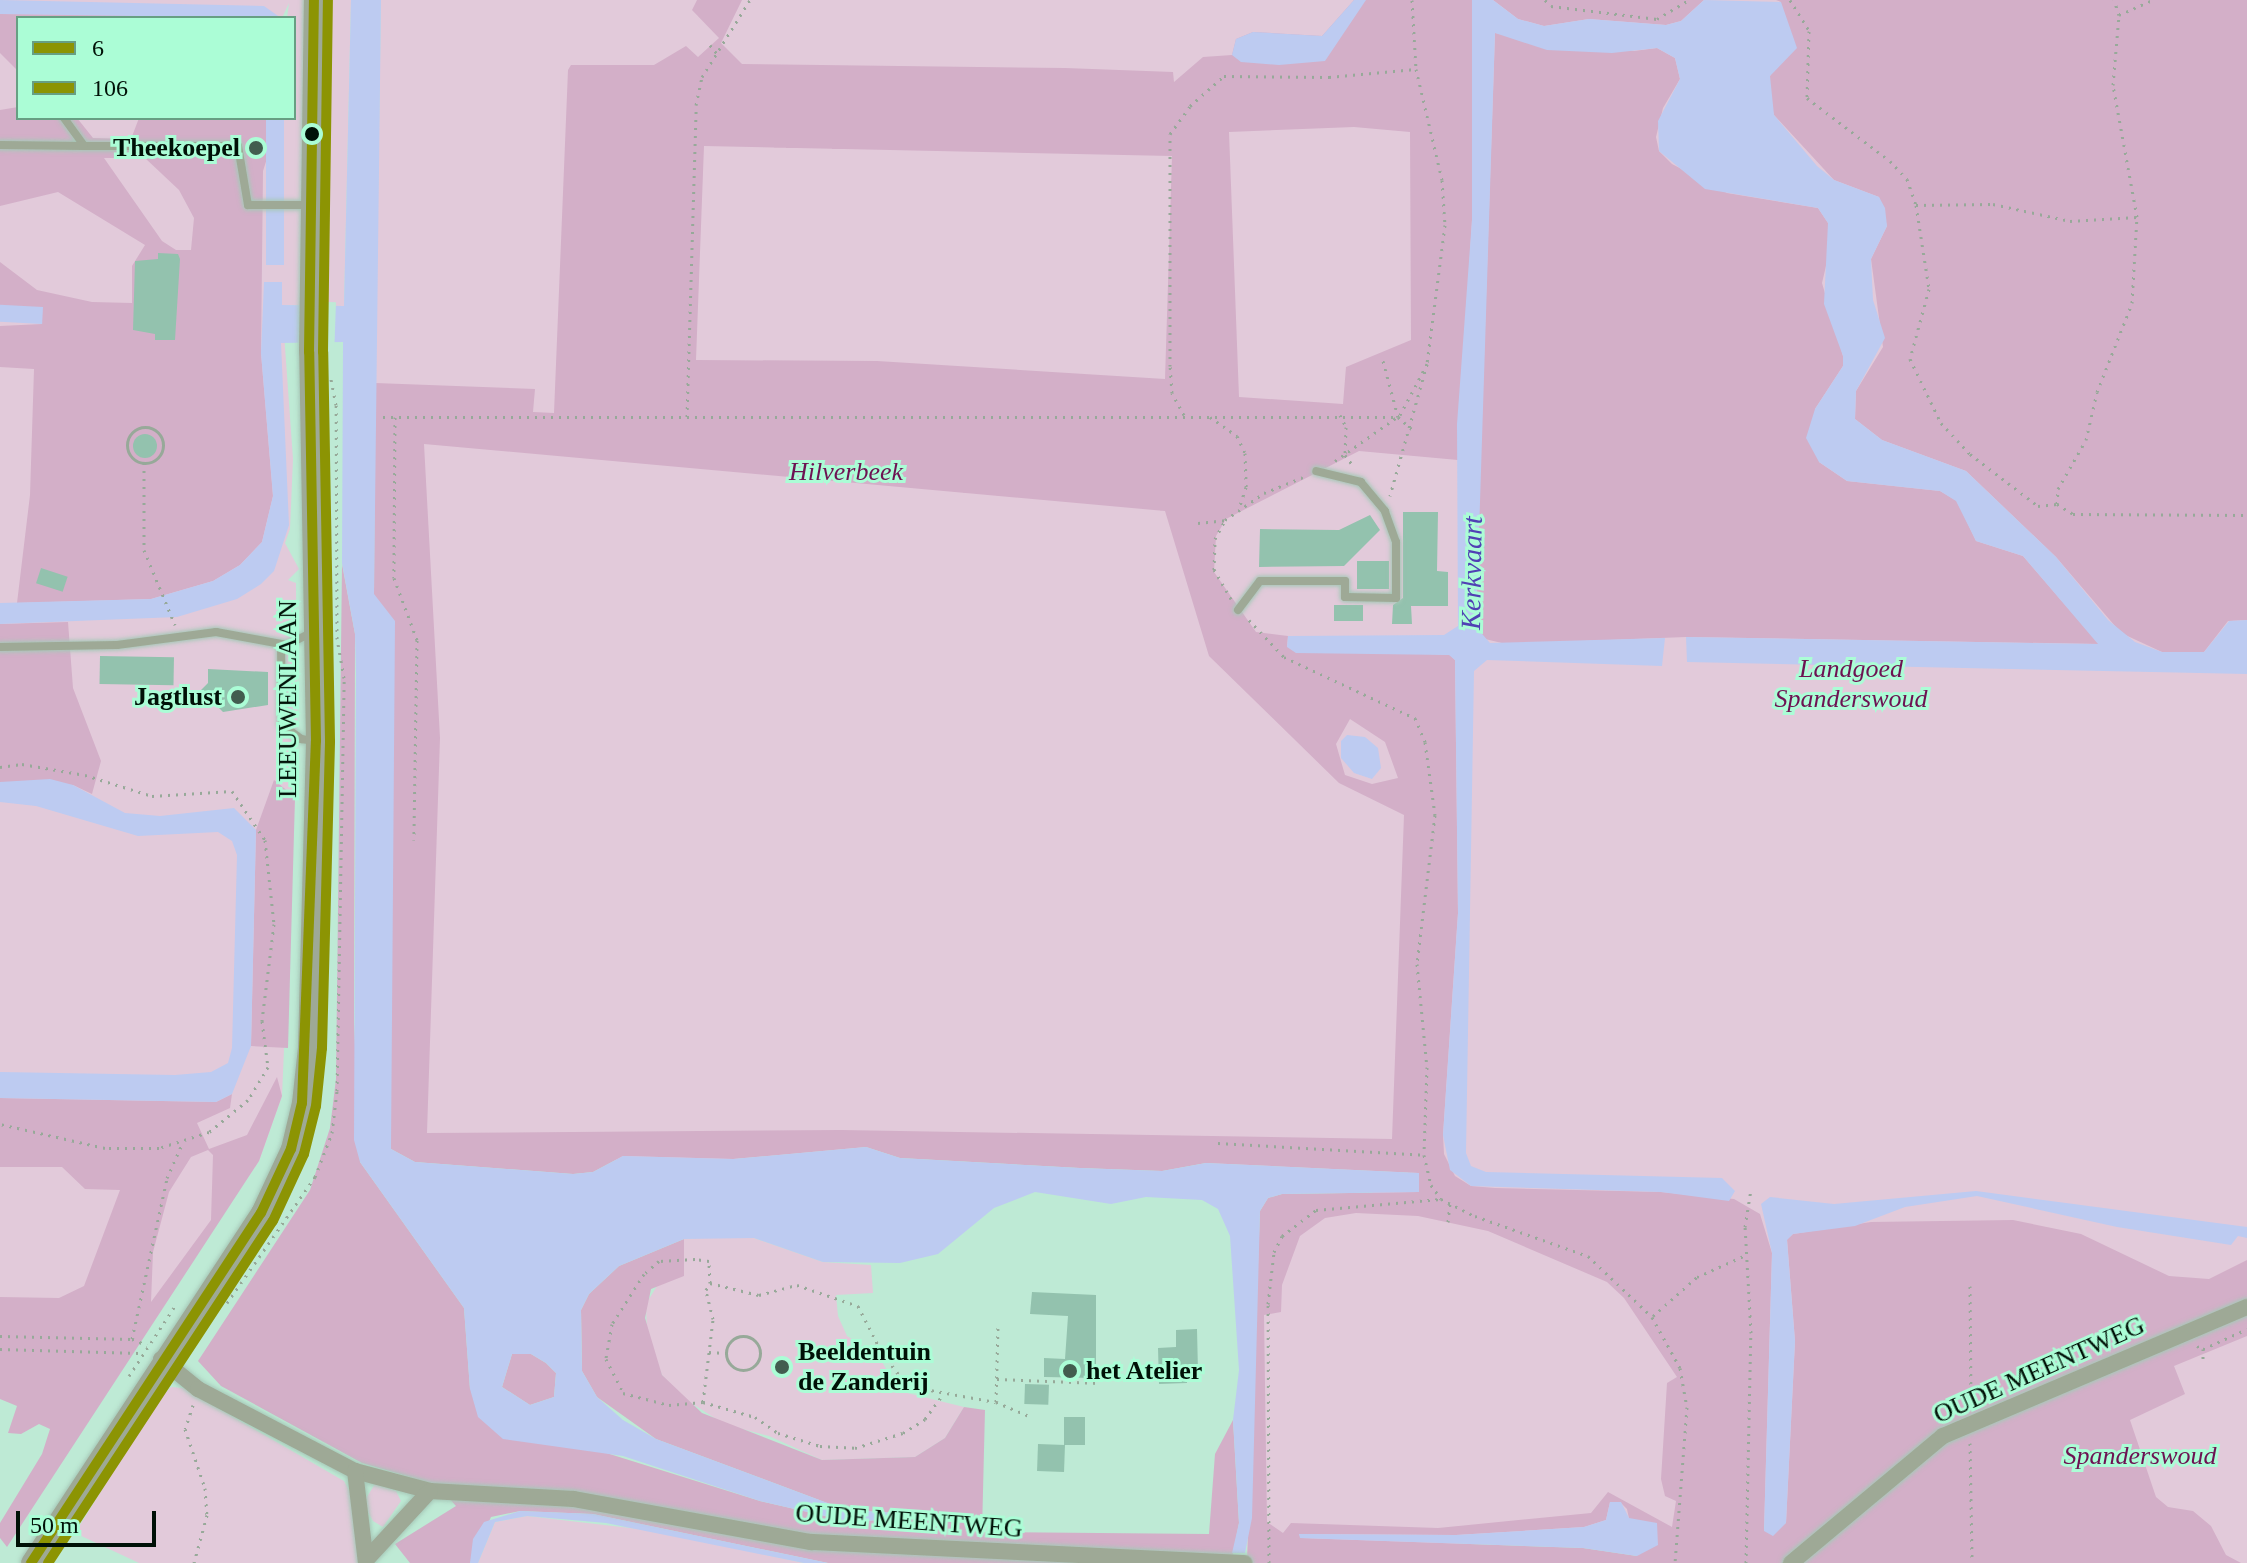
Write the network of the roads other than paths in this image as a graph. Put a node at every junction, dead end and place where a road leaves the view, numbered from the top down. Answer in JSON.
{"nodes":[{"id":1,"x":314,"y":0,"type":"edge"},
{"id":2,"x":65,"y":120,"type":"edge"},
{"id":3,"x":0,"y":145,"type":"edge"},
{"id":4,"x":84,"y":146,"type":"junction"},
{"id":5,"x":311,"y":205,"type":"junction"},
{"id":6,"x":1316,"y":471,"type":"road end"},
{"id":7,"x":1238,"y":610,"type":"road end"},
{"id":8,"x":316,"y":633,"type":"junction"},
{"id":9,"x":281,"y":644,"type":"junction"},
{"id":10,"x":0,"y":647,"type":"edge"},
{"id":11,"x":316,"y":741,"type":"junction"},
{"id":12,"x":2247,"y":1307,"type":"edge"},
{"id":13,"x":161,"y":1359,"type":"junction"},
{"id":14,"x":355,"y":1471,"type":"junction"},
{"id":15,"x":430,"y":1491,"type":"junction"},
{"id":16,"x":366,"y":1562,"type":"edge"},
{"id":17,"x":1236,"y":1562,"type":"edge"},
{"id":18,"x":31,"y":1563,"type":"edge"},
{"id":19,"x":1791,"y":1563,"type":"edge"}],
"edges":[{"from":1,"to":5,"type":"street","name":"LEEUWENLAAN"},
{"from":2,"to":4,"type":"lane"},
{"from":3,"to":4,"type":"lane"},
{"from":4,"to":5,"type":"lane"},
{"from":5,"to":8,"type":"street","name":"LEEUWENLAAN"},
{"from":6,"to":7,"type":"lane"},
{"from":8,"to":9,"type":"lane"},
{"from":8,"to":11,"type":"street","name":"LEEUWENLAAN"},
{"from":9,"to":10,"type":"lane"},
{"from":9,"to":11,"type":"lane"},
{"from":11,"to":13,"type":"street","name":"LEEUWENLAAN"},
{"from":12,"to":19,"type":"street","name":"OUDE MEENTWEG"},
{"from":13,"to":14,"type":"street","name":"OUDE MEENTWEG"},
{"from":13,"to":18,"type":"street","name":"LEEUWENLAAN"},
{"from":14,"to":15,"type":"street","name":"OUDE MEENTWEG"},
{"from":14,"to":16,"type":"street"},
{"from":15,"to":16,"type":"street"},
{"from":15,"to":17,"type":"street","name":"OUDE MEENTWEG"}]}
